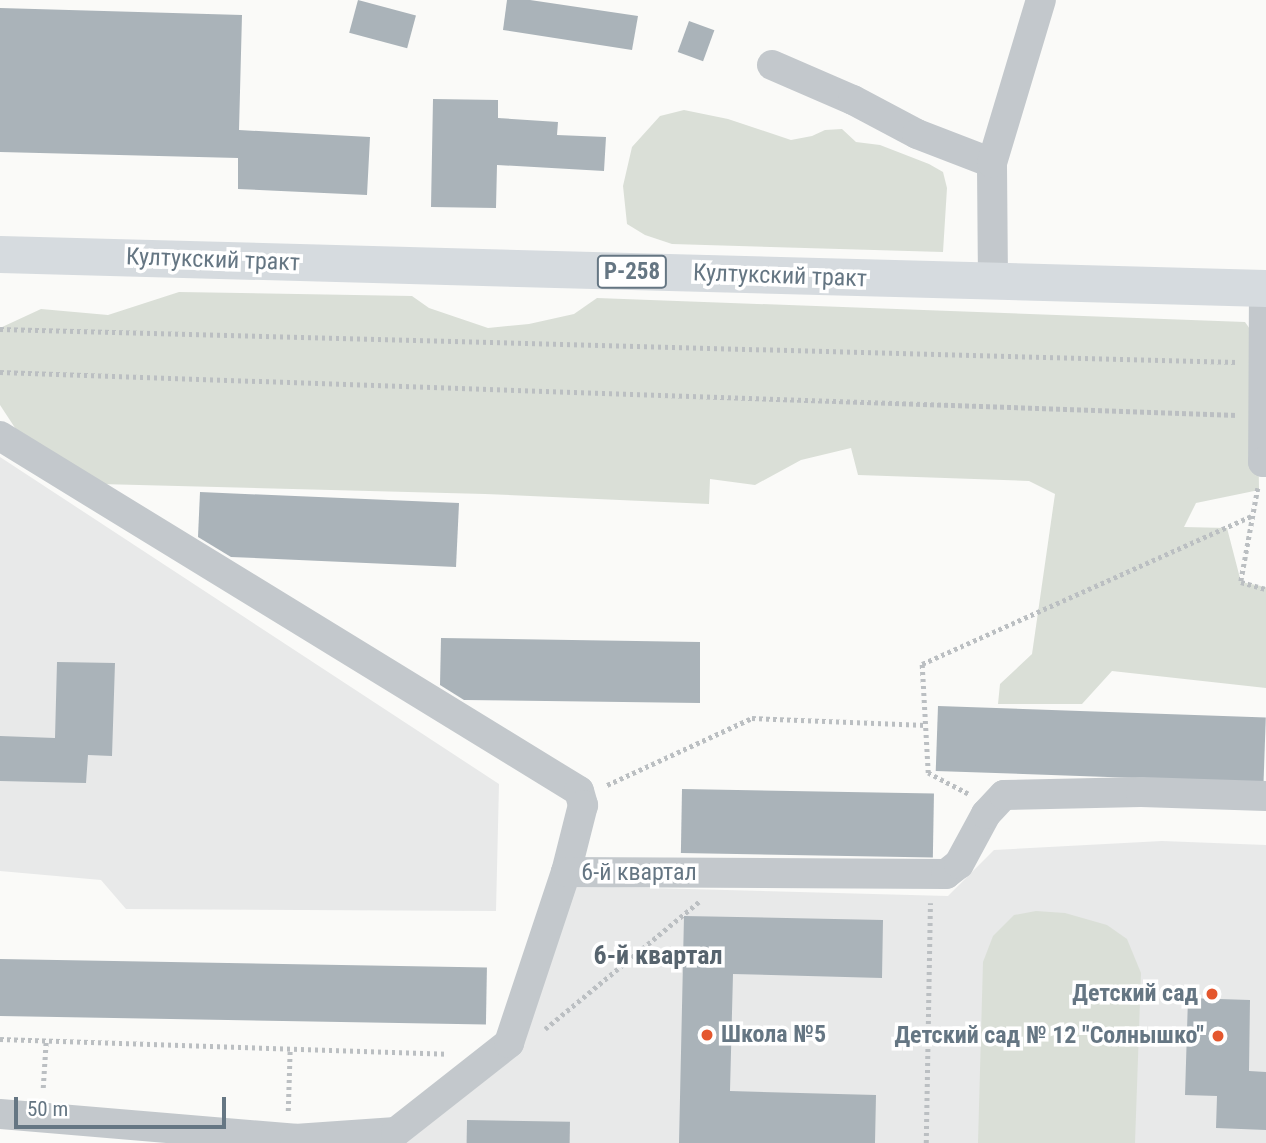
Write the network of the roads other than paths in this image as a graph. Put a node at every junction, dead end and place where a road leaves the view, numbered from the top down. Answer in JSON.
{"nodes":[{"id":1,"x":1041,"y":0,"type":"edge"},
{"id":2,"x":772,"y":65,"type":"dead end"},
{"id":3,"x":992,"y":163,"type":"junction"},
{"id":4,"x":0,"y":254,"type":"edge"},
{"id":5,"x":993,"y":282,"type":"junction"},
{"id":6,"x":1265,"y":288,"type":"edge"},
{"id":7,"x":0,"y":436,"type":"edge"},
{"id":8,"x":1264,"y":462,"type":"edge"},
{"id":9,"x":1266,"y":796,"type":"edge"},
{"id":10,"x":566,"y":872,"type":"junction"},
{"id":11,"x":0,"y":1114,"type":"edge"}],
"edges":[{"from":1,"to":3,"type":"lane"},
{"from":2,"to":3,"type":"lane"},
{"from":3,"to":5,"type":"lane"},
{"from":4,"to":5,"type":"main road","name":"Култукский тракт","number":"Р-258"},
{"from":5,"to":6,"type":"main road","name":"Култукский тракт","number":"Р-258"},
{"from":6,"to":8,"type":"lane"},
{"from":7,"to":10,"type":"lane"},
{"from":9,"to":10,"type":"lane","name":"6-й квартал"},
{"from":10,"to":11,"type":"lane","name":"6-й квартал"}]}
